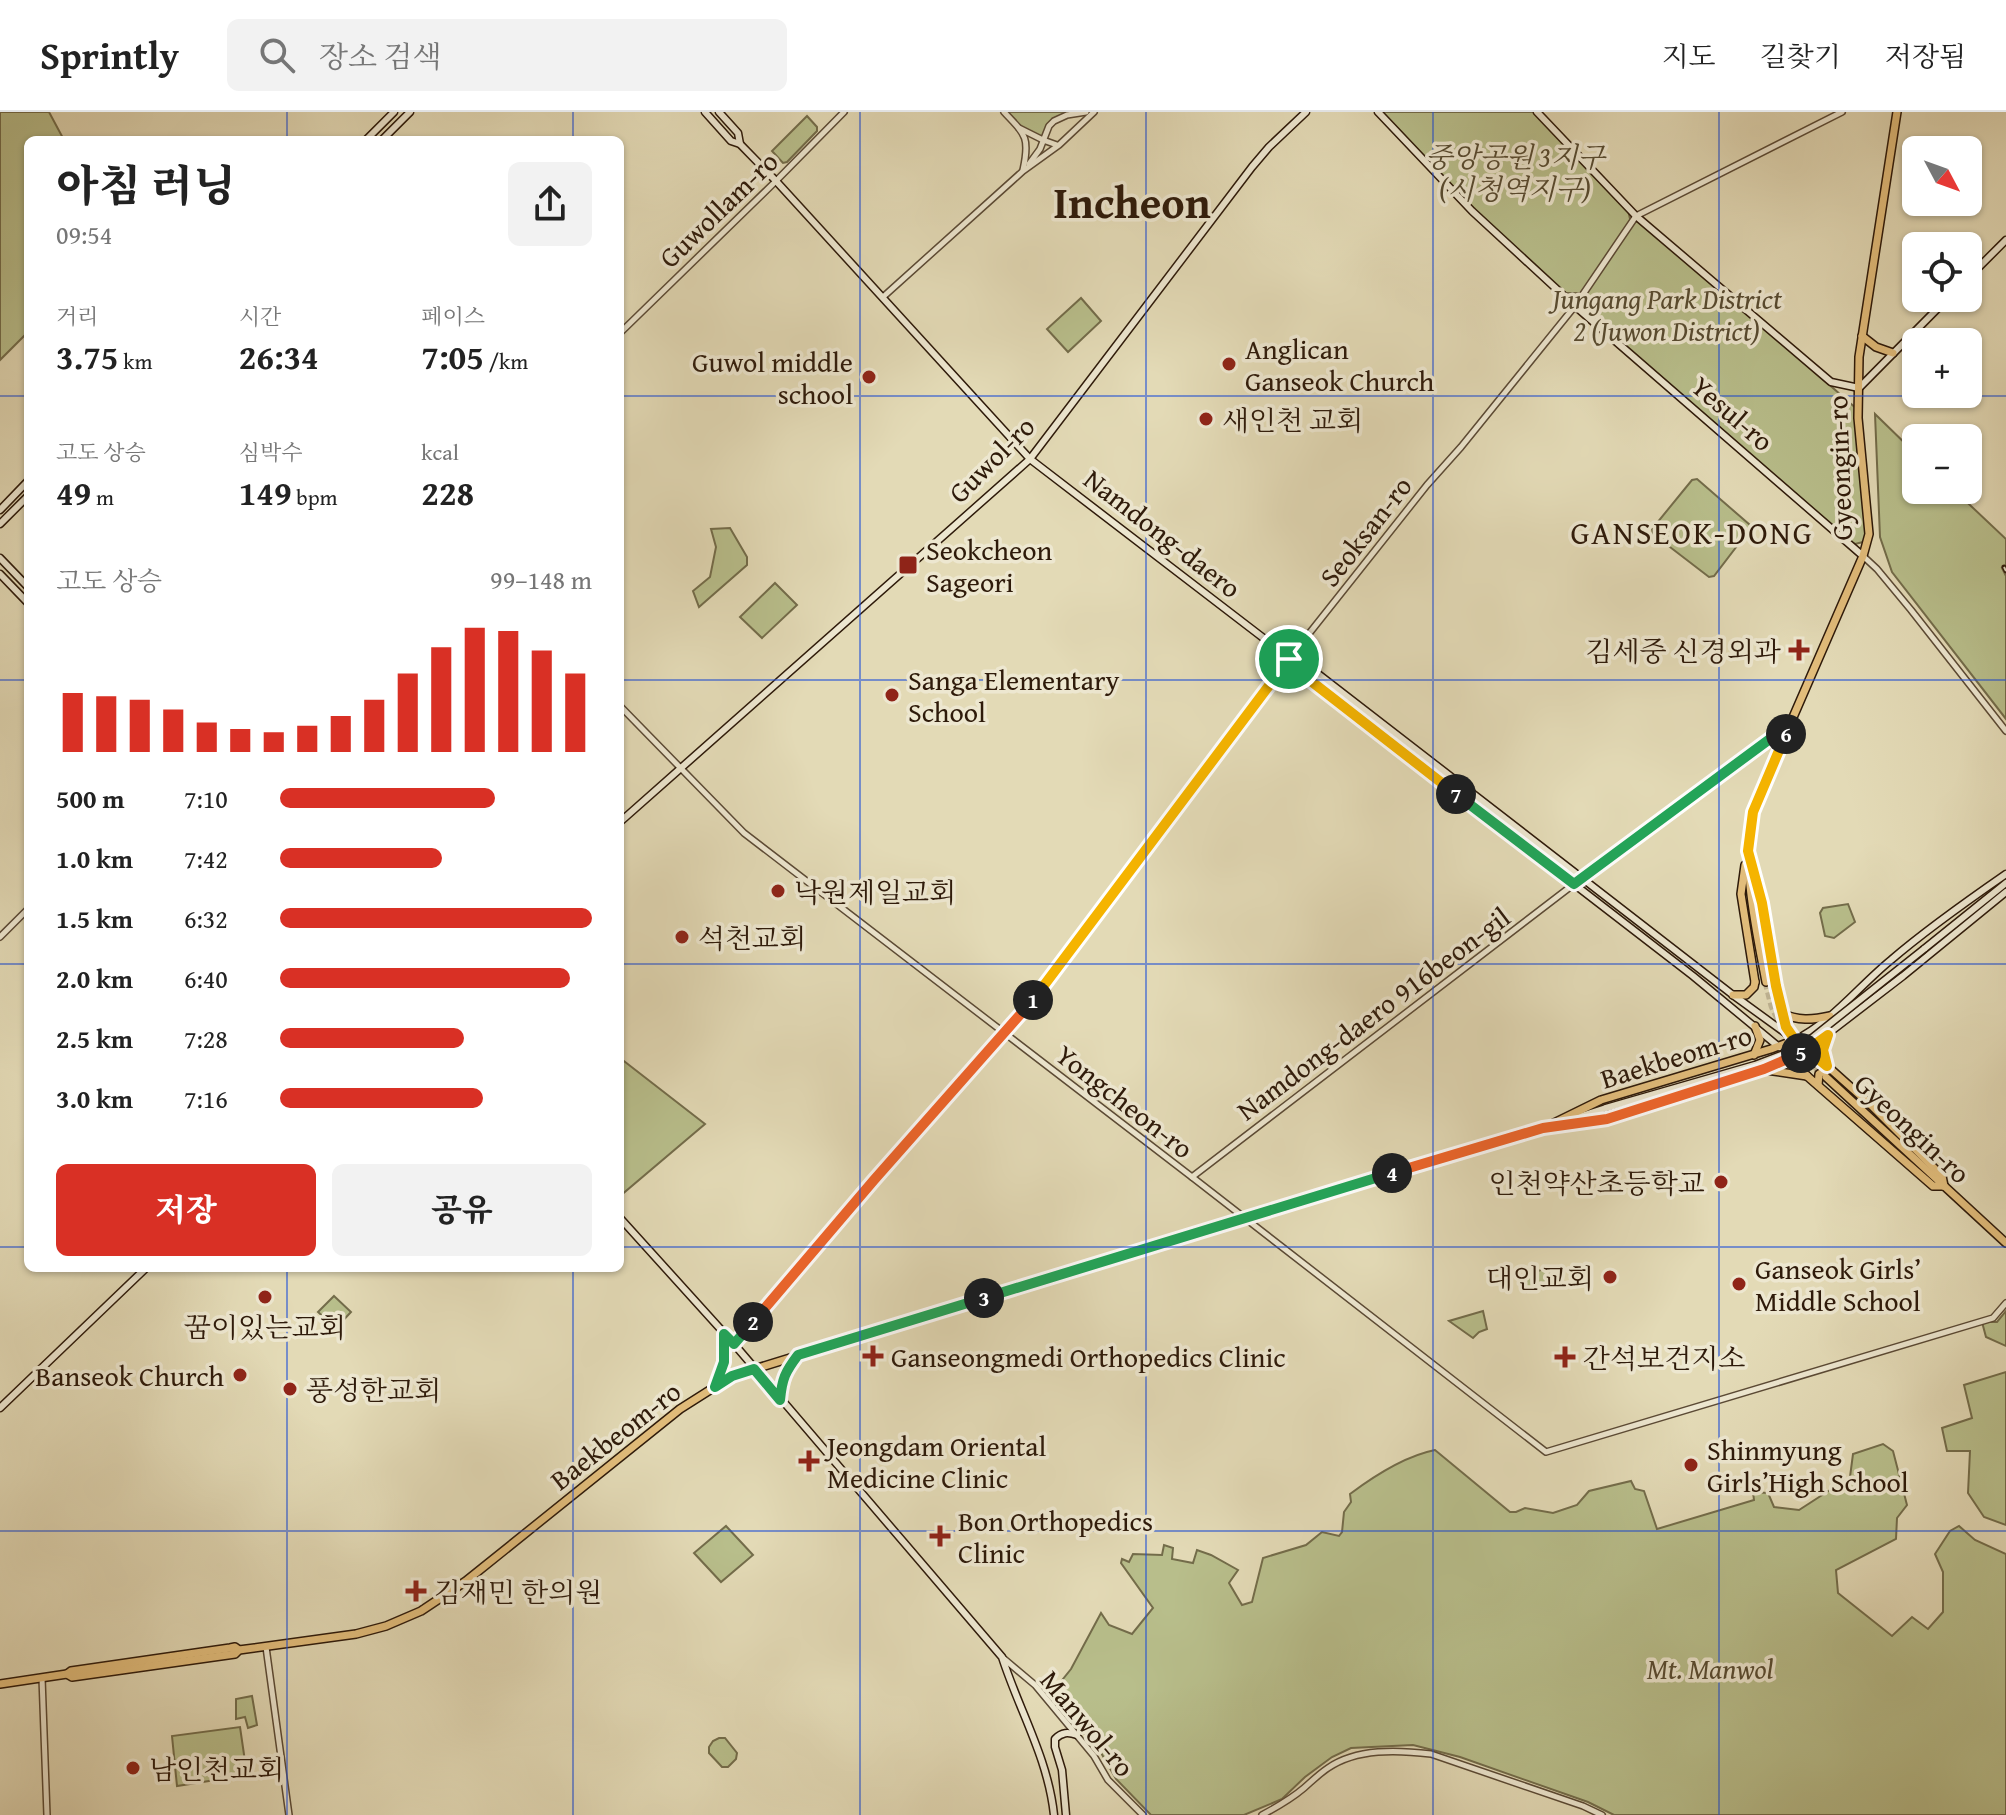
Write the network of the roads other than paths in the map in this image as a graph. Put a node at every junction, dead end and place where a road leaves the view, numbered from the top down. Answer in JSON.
{"nodes":[{"id":1,"x":394,"y":112,"type":"edge"},
{"id":2,"x":410,"y":112,"type":"edge"},
{"id":3,"x":705,"y":112,"type":"edge"},
{"id":4,"x":719,"y":112,"type":"edge"},
{"id":5,"x":844,"y":112,"type":"edge"},
{"id":6,"x":1004,"y":112,"type":"edge"},
{"id":7,"x":1086,"y":112,"type":"edge"},
{"id":8,"x":1094,"y":112,"type":"edge"},
{"id":9,"x":1306,"y":112,"type":"edge"},
{"id":10,"x":1378,"y":112,"type":"edge"},
{"id":11,"x":1537,"y":112,"type":"edge"},
{"id":12,"x":1842,"y":112,"type":"edge"},
{"id":13,"x":1897,"y":112,"type":"edge"},
{"id":14,"x":1075,"y":114,"type":"edge"},
{"id":15,"x":1018,"y":127,"type":"junction"},
{"id":16,"x":1078,"y":129,"type":"junction"},
{"id":17,"x":370,"y":136,"type":"edge"},
{"id":18,"x":386,"y":136,"type":"edge"},
{"id":19,"x":1043,"y":140,"type":"junction"},
{"id":20,"x":740,"y":144,"type":"junction"},
{"id":21,"x":1059,"y":145,"type":"junction"},
{"id":22,"x":1023,"y":171,"type":"junction"},
{"id":23,"x":776,"y":181,"type":"junction"},
{"id":24,"x":1636,"y":216,"type":"junction"},
{"id":25,"x":2006,"y":240,"type":"edge"},
{"id":26,"x":1982,"y":264,"type":"edge"},
{"id":27,"x":883,"y":297,"type":"junction"},
{"id":28,"x":1575,"y":306,"type":"junction"},
{"id":29,"x":1934,"y":312,"type":"edge"},
{"id":30,"x":624,"y":329,"type":"edge"},
{"id":31,"x":1862,"y":336,"type":"junction"},
{"id":32,"x":1893,"y":353,"type":"junction"},
{"id":33,"x":1859,"y":388,"type":"junction"},
{"id":34,"x":1030,"y":459,"type":"junction"},
{"id":35,"x":24,"y":485,"type":"edge"},
{"id":36,"x":24,"y":500,"type":"edge"},
{"id":37,"x":0,"y":510,"type":"edge"},
{"id":38,"x":0,"y":524,"type":"edge"},
{"id":39,"x":1863,"y":556,"type":"junction"},
{"id":40,"x":0,"y":558,"type":"edge"},
{"id":41,"x":0,"y":574,"type":"edge"},
{"id":42,"x":24,"y":583,"type":"edge"},
{"id":43,"x":24,"y":599,"type":"edge"},
{"id":44,"x":1289,"y":659,"type":"junction"},
{"id":45,"x":624,"y":710,"type":"edge"},
{"id":46,"x":1790,"y":724,"type":"junction"},
{"id":47,"x":2006,"y":731,"type":"edge"},
{"id":48,"x":681,"y":767,"type":"junction"},
{"id":49,"x":624,"y":818,"type":"edge"},
{"id":50,"x":1748,"y":851,"type":"junction"},
{"id":51,"x":2006,"y":874,"type":"edge"},
{"id":52,"x":1578,"y":881,"type":"junction"},
{"id":53,"x":2006,"y":883,"type":"edge"},
{"id":54,"x":2006,"y":892,"type":"edge"},
{"id":55,"x":24,"y":913,"type":"edge"},
{"id":56,"x":0,"y":937,"type":"edge"},
{"id":57,"x":1770,"y":981,"type":"junction"},
{"id":58,"x":1755,"y":982,"type":"junction"},
{"id":59,"x":1733,"y":995,"type":"junction"},
{"id":60,"x":1781,"y":1013,"type":"junction"},
{"id":61,"x":1830,"y":1016,"type":"junction"},
{"id":62,"x":1755,"y":1026,"type":"junction"},
{"id":63,"x":1005,"y":1033,"type":"junction"},
{"id":64,"x":1828,"y":1035,"type":"junction"},
{"id":65,"x":1795,"y":1040,"type":"junction"},
{"id":66,"x":1779,"y":1047,"type":"junction"},
{"id":67,"x":1808,"y":1049,"type":"junction"},
{"id":68,"x":1754,"y":1055,"type":"junction"},
{"id":69,"x":1790,"y":1058,"type":"junction"},
{"id":70,"x":1828,"y":1067,"type":"junction"},
{"id":71,"x":1764,"y":1069,"type":"junction"},
{"id":72,"x":1807,"y":1076,"type":"junction"},
{"id":73,"x":1826,"y":1077,"type":"tunnel mouth"},
{"id":74,"x":1818,"y":1085,"type":"junction"},
{"id":75,"x":1543,"y":1128,"type":"junction"},
{"id":76,"x":1192,"y":1177,"type":"junction"},
{"id":77,"x":1944,"y":1186,"type":"junction"},
{"id":78,"x":1243,"y":1218,"type":"junction"},
{"id":79,"x":624,"y":1222,"type":"edge"},
{"id":80,"x":2006,"y":1243,"type":"edge"},
{"id":81,"x":142,"y":1272,"type":"edge"},
{"id":82,"x":2006,"y":1303,"type":"edge"},
{"id":83,"x":724,"y":1334,"type":"junction"},
{"id":84,"x":734,"y":1344,"type":"junction"},
{"id":85,"x":798,"y":1355,"type":"junction"},
{"id":86,"x":754,"y":1369,"type":"junction"},
{"id":87,"x":715,"y":1387,"type":"junction"},
{"id":88,"x":780,"y":1400,"type":"junction"},
{"id":89,"x":0,"y":1408,"type":"edge"},
{"id":90,"x":266,"y":1647,"type":"junction"},
{"id":91,"x":1002,"y":1657,"type":"junction"},
{"id":92,"x":42,"y":1678,"type":"junction"},
{"id":93,"x":0,"y":1684,"type":"edge"},
{"id":94,"x":1077,"y":1735,"type":"junction"},
{"id":95,"x":47,"y":1815,"type":"edge"},
{"id":96,"x":289,"y":1815,"type":"edge"},
{"id":97,"x":1054,"y":1815,"type":"edge"},
{"id":98,"x":1066,"y":1815,"type":"edge"},
{"id":99,"x":1143,"y":1815,"type":"edge"},
{"id":100,"x":1262,"y":1815,"type":"edge"},
{"id":101,"x":1602,"y":1815,"type":"edge"}],
"edges":[{"from":1,"to":17,"type":"main road"},
{"from":2,"to":18,"type":"main road"},
{"from":3,"to":20,"type":"main road","name":"Namdong-daero"},
{"from":4,"to":20,"type":"main road","name":"Namdong-daero"},
{"from":5,"to":23,"type":"street","name":"Guwollam-ro"},
{"from":6,"to":15,"type":"street"},
{"from":7,"to":14,"type":"street"},
{"from":8,"to":16,"type":"street"},
{"from":9,"to":34,"type":"main road","name":"Guwol-ro"},
{"from":10,"to":28,"type":"main road","name":"Yesul-ro"},
{"from":11,"to":24,"type":"main road"},
{"from":12,"to":24,"type":"street","name":"Seoksan-ro"},
{"from":13,"to":31,"type":"main road","name":"Gyeongin-ro"},
{"from":14,"to":16,"type":"street"},
{"from":14,"to":19,"type":"street"},
{"from":15,"to":19,"type":"street"},
{"from":15,"to":22,"type":"street"},
{"from":16,"to":21,"type":"street"},
{"from":19,"to":21,"type":"street"},
{"from":19,"to":22,"type":"street"},
{"from":20,"to":23,"type":"main road","name":"Namdong-daero"},
{"from":21,"to":22,"type":"street"},
{"from":22,"to":27,"type":"street"},
{"from":23,"to":27,"type":"main road","name":"Namdong-daero"},
{"from":23,"to":30,"type":"street","name":"Guwollam-ro"},
{"from":24,"to":28,"type":"street","name":"Seoksan-ro"},
{"from":24,"to":33,"type":"main road"},
{"from":25,"to":26,"type":"main road"},
{"from":27,"to":34,"type":"main road","name":"Namdong-daero"},
{"from":28,"to":39,"type":"main road","name":"Yesul-ro"},
{"from":28,"to":44,"type":"street","name":"Seoksan-ro"},
{"from":29,"to":32,"type":"main road"},
{"from":31,"to":32,"type":"main road"},
{"from":31,"to":33,"type":"main road","name":"Gyeongin-ro"},
{"from":32,"to":33,"type":"main road"},
{"from":33,"to":39,"type":"main road","name":"Gyeongin-ro"},
{"from":34,"to":44,"type":"main road","name":"Namdong-daero"},
{"from":34,"to":48,"type":"main road","name":"Guwol-ro"},
{"from":35,"to":37,"type":"main road"},
{"from":36,"to":38,"type":"main road"},
{"from":39,"to":46,"type":"main road","name":"Gyeongin-ro"},
{"from":39,"to":47,"type":"street","name":"Yesul-ro"},
{"from":40,"to":42,"type":"main road"},
{"from":41,"to":43,"type":"main road"},
{"from":44,"to":52,"type":"main road","name":"Namdong-daero"},
{"from":44,"to":63,"type":"street","name":"Seoksan-ro"},
{"from":45,"to":48,"type":"street","name":"Yongcheon-ro"},
{"from":46,"to":50,"type":"main road","name":"Gyeongin-ro"},
{"from":46,"to":52,"type":"street","name":"Namdong-daero 916beon-gil"},
{"from":48,"to":49,"type":"main road","name":"Guwol-ro"},
{"from":48,"to":63,"type":"street","name":"Yongcheon-ro"},
{"from":50,"to":57,"type":"main road","name":"Gyeongin-ro"},
{"from":50,"to":58,"type":"main road","name":"Gyeongin-ro"},
{"from":51,"to":61,"type":"main road","name":"Baekbeom-ro"},
{"from":52,"to":59,"type":"main road"},
{"from":52,"to":62,"type":"main road"},
{"from":52,"to":76,"type":"street","name":"Namdong-daero 916beon-gil"},
{"from":53,"to":75,"type":"main road","name":"Baekbeom-ro","bridge":true},
{"from":54,"to":64,"type":"main road","name":"Baekbeom-ro"},
{"from":55,"to":56,"type":"street"},
{"from":57,"to":58,"type":"main road"},
{"from":57,"to":60,"type":"main road","name":"Gyeongin-ro"},
{"from":58,"to":59,"type":"main road"},
{"from":59,"to":65,"type":"main road"},
{"from":60,"to":61,"type":"main road"},
{"from":60,"to":65,"type":"main road","name":"Gyeongin-ro"},
{"from":61,"to":65,"type":"main road","name":"Baekbeom-ro"},
{"from":62,"to":66,"type":"main road"},
{"from":62,"to":68,"type":"main road"},
{"from":63,"to":76,"type":"street","name":"Yongcheon-ro"},
{"from":63,"to":84,"type":"street","name":"Seoksan-ro"},
{"from":64,"to":67,"type":"main road","name":"Baekbeom-ro"},
{"from":64,"to":70,"type":"main road"},
{"from":65,"to":66,"type":"main road","name":"Baekbeom-ro"},
{"from":65,"to":67,"type":"main road"},
{"from":66,"to":68,"type":"main road","name":"Baekbeom-ro"},
{"from":66,"to":69,"type":"main road"},
{"from":67,"to":69,"type":"main road","name":"Baekbeom-ro"},
{"from":67,"to":70,"type":"main road"},
{"from":68,"to":75,"type":"main road","name":"Baekbeom-ro"},
{"from":69,"to":71,"type":"main road","name":"Baekbeom-ro"},
{"from":69,"to":72,"type":"main road"},
{"from":70,"to":74,"type":"main road"},
{"from":70,"to":77,"type":"main road"},
{"from":71,"to":72,"type":"main road"},
{"from":71,"to":75,"type":"main road","name":"Baekbeom-ro"},
{"from":72,"to":74,"type":"main road"},
{"from":73,"to":77,"type":"main road","name":"Gyeongin-ro"},
{"from":74,"to":77,"type":"main road"},
{"from":75,"to":78,"type":"main road","name":"Baekbeom-ro"},
{"from":76,"to":78,"type":"street","name":"Yongcheon-ro"},
{"from":77,"to":80,"type":"main road","name":"Gyeongin-ro"},
{"from":78,"to":82,"type":"street","name":"Yongcheon-ro"},
{"from":78,"to":85,"type":"main road","name":"Baekbeom-ro"},
{"from":79,"to":83,"type":"main road"},
{"from":81,"to":89,"type":"main road"},
{"from":83,"to":84,"type":"main road"},
{"from":83,"to":87,"type":"main road"},
{"from":84,"to":86,"type":"main road"},
{"from":85,"to":86,"type":"main road","name":"Baekbeom-ro"},
{"from":85,"to":88,"type":"main road"},
{"from":86,"to":87,"type":"main road","name":"Baekbeom-ro"},
{"from":86,"to":88,"type":"main road"},
{"from":87,"to":90,"type":"main road","name":"Baekbeom-ro"},
{"from":88,"to":91,"type":"main road"},
{"from":90,"to":92,"type":"main road","name":"Baekbeom-ro"},
{"from":90,"to":96,"type":"street"},
{"from":91,"to":94,"type":"street","name":"Manwol-ro"},
{"from":91,"to":97,"type":"main road"},
{"from":92,"to":93,"type":"main road","name":"Baekbeom-ro"},
{"from":92,"to":95,"type":"street"},
{"from":94,"to":98,"type":"main road"},
{"from":94,"to":99,"type":"street","name":"Manwol-ro"},
{"from":100,"to":101,"type":"street"}]}
